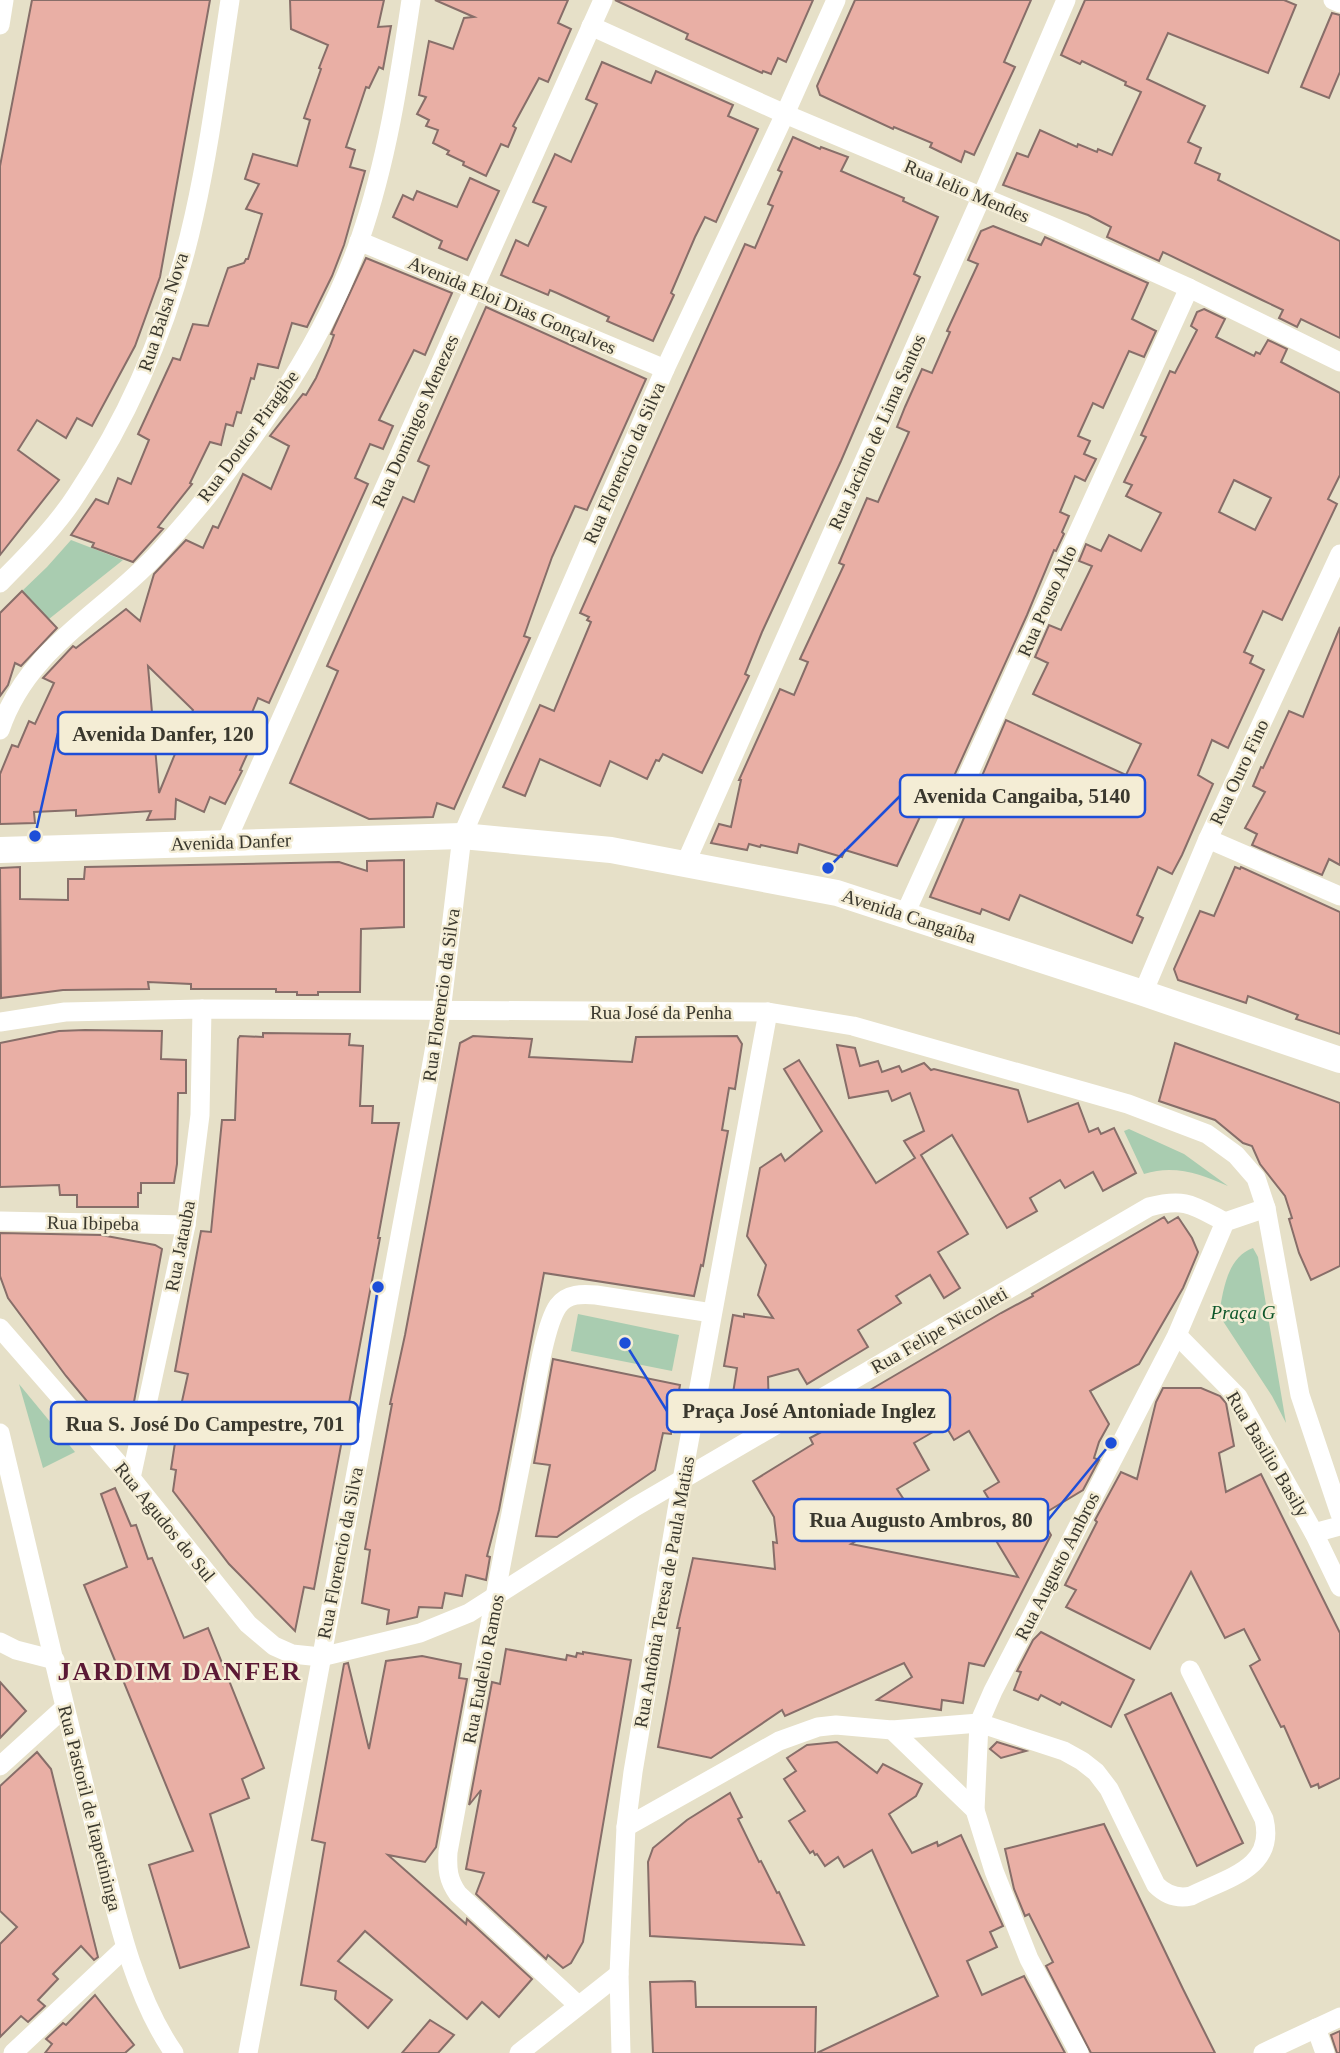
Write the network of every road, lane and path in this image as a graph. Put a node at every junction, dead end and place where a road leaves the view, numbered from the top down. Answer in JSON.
{"nodes":[{"id":1,"x":4,"y":0,"type":"edge"},
{"id":2,"x":230,"y":0,"type":"edge"},
{"id":3,"x":411,"y":0,"type":"edge"},
{"id":4,"x":603,"y":0,"type":"edge"},
{"id":5,"x":836,"y":0,"type":"edge"},
{"id":6,"x":1066,"y":0,"type":"edge"},
{"id":7,"x":1333,"y":0,"type":"edge"},
{"id":8,"x":1340,"y":3,"type":"edge"},
{"id":9,"x":0,"y":24,"type":"edge"},
{"id":10,"x":592,"y":26,"type":"junction"},
{"id":11,"x":785,"y":114,"type":"junction"},
{"id":12,"x":981,"y":198,"type":"junction"},
{"id":13,"x":359,"y":241,"type":"junction"},
{"id":14,"x":474,"y":288,"type":"junction"},
{"id":15,"x":1189,"y":288,"type":"junction"},
{"id":16,"x":1340,"y":362,"type":"edge"},
{"id":17,"x":665,"y":369,"type":"junction"},
{"id":18,"x":1340,"y":554,"type":"edge"},
{"id":19,"x":0,"y":583,"type":"edge"},
{"id":20,"x":0,"y":730,"type":"edge"},
{"id":21,"x":462,"y":836,"type":"junction"},
{"id":22,"x":1208,"y":839,"type":"junction"},
{"id":23,"x":226,"y":842,"type":"junction"},
{"id":24,"x":0,"y":850,"type":"edge"},
{"id":25,"x":686,"y":862,"type":"junction"},
{"id":26,"x":1340,"y":896,"type":"edge"},
{"id":27,"x":905,"y":914,"type":"junction"},
{"id":28,"x":1143,"y":993,"type":"junction"},
{"id":29,"x":202,"y":1009,"type":"junction"},
{"id":30,"x":440,"y":1012,"type":"junction"},
{"id":31,"x":768,"y":1012,"type":"junction"},
{"id":32,"x":0,"y":1022,"type":"edge"},
{"id":33,"x":1340,"y":1060,"type":"edge"},
{"id":34,"x":1266,"y":1208,"type":"junction"},
{"id":35,"x":0,"y":1222,"type":"edge"},
{"id":36,"x":1226,"y":1222,"type":"junction"},
{"id":37,"x":186,"y":1225,"type":"junction"},
{"id":38,"x":712,"y":1313,"type":"junction"},
{"id":39,"x":0,"y":1328,"type":"edge"},
{"id":40,"x":1177,"y":1335,"type":"junction"},
{"id":41,"x":0,"y":1433,"type":"edge"},
{"id":42,"x":131,"y":1478,"type":"junction"},
{"id":43,"x":682,"y":1480,"type":"junction"},
{"id":44,"x":1340,"y":1514,"type":"edge"},
{"id":45,"x":1340,"y":1526,"type":"edge"},
{"id":46,"x":1314,"y":1533,"type":"junction"},
{"id":47,"x":1340,"y":1587,"type":"edge"},
{"id":48,"x":496,"y":1597,"type":"junction"},
{"id":49,"x":0,"y":1642,"type":"edge"},
{"id":50,"x":321,"y":1657,"type":"junction"},
{"id":51,"x":55,"y":1660,"type":"junction"},
{"id":52,"x":1190,"y":1670,"type":"dead end"},
{"id":53,"x":64,"y":1708,"type":"junction"},
{"id":54,"x":978,"y":1723,"type":"junction"},
{"id":55,"x":892,"y":1730,"type":"junction"},
{"id":56,"x":0,"y":1766,"type":"edge"},
{"id":57,"x":975,"y":1810,"type":"junction"},
{"id":58,"x":626,"y":1827,"type":"junction"},
{"id":59,"x":125,"y":1948,"type":"junction"},
{"id":60,"x":620,"y":1974,"type":"junction"},
{"id":61,"x":578,"y":2005,"type":"junction"},
{"id":62,"x":1340,"y":2017,"type":"edge"},
{"id":63,"x":1316,"y":2028,"type":"junction"},
{"id":64,"x":13,"y":2053,"type":"edge"},
{"id":65,"x":174,"y":2053,"type":"edge"},
{"id":66,"x":248,"y":2053,"type":"edge"},
{"id":67,"x":519,"y":2053,"type":"edge"},
{"id":68,"x":621,"y":2053,"type":"edge"},
{"id":69,"x":1079,"y":2053,"type":"edge"},
{"id":70,"x":1263,"y":2053,"type":"edge"},
{"id":71,"x":1325,"y":2053,"type":"edge"}],
"edges":[{"from":1,"to":9,"type":"street"},
{"from":2,"to":19,"type":"street","name":"Rua Balsa Nova"},
{"from":3,"to":13,"type":"street","name":"Rua Doutor Piragibe"},
{"from":4,"to":10,"type":"street","name":"Rua Domingos Menezes"},
{"from":5,"to":11,"type":"street","name":"Rua Florencio da Silva"},
{"from":6,"to":12,"type":"street","name":"Rua Jacinto de Lima Santos"},
{"from":7,"to":8,"type":"street"},
{"from":10,"to":11,"type":"street","name":"Rua lelio Mendes"},
{"from":10,"to":14,"type":"street","name":"Rua Domingos Menezes"},
{"from":11,"to":12,"type":"street","name":"Rua lelio Mendes"},
{"from":11,"to":17,"type":"street","name":"Rua Florencio da Silva"},
{"from":12,"to":15,"type":"street","name":"Rua lelio Mendes"},
{"from":12,"to":25,"type":"street","name":"Rua Jacinto de Lima Santos"},
{"from":13,"to":14,"type":"street","name":"Avenida Eloi Dias Gonçalves"},
{"from":13,"to":20,"type":"street","name":"Rua Doutor Piragibe"},
{"from":14,"to":17,"type":"street","name":"Avenida Eloi Dias Gonçalves"},
{"from":14,"to":23,"type":"street","name":"Rua Domingos Menezes"},
{"from":15,"to":16,"type":"street","name":"Rua lelio Mendes"},
{"from":15,"to":27,"type":"street","name":"Rua Pouso Alto"},
{"from":17,"to":21,"type":"street","name":"Rua Florencio da Silva"},
{"from":18,"to":22,"type":"street","name":"Rua Ouro Fino"},
{"from":21,"to":23,"type":"main road","name":"Avenida Danfer"},
{"from":21,"to":25,"type":"main road","name":"Avenida Cangaíba"},
{"from":21,"to":30,"type":"street","name":"Rua Florencio da Silva"},
{"from":22,"to":26,"type":"street"},
{"from":22,"to":28,"type":"street","name":"Rua Ouro Fino"},
{"from":23,"to":24,"type":"main road","name":"Avenida Danfer"},
{"from":25,"to":27,"type":"main road","name":"Avenida Cangaíba"},
{"from":27,"to":28,"type":"main road","name":"Avenida Cangaíba"},
{"from":28,"to":33,"type":"main road","name":"Avenida Cangaíba"},
{"from":29,"to":30,"type":"street","name":"Rua José da Penha"},
{"from":29,"to":32,"type":"street","name":"Rua José da Penha"},
{"from":29,"to":37,"type":"street","name":"Rua Jatauba"},
{"from":30,"to":31,"type":"street","name":"Rua José da Penha"},
{"from":30,"to":50,"type":"street","name":"Rua Florencio da Silva"},
{"from":31,"to":34,"type":"street","name":"Rua José da Penha"},
{"from":31,"to":38,"type":"street","name":"Rua Antônia Teresa de Paula Matias"},
{"from":34,"to":36,"type":"street"},
{"from":34,"to":44,"type":"street","name":"Rua José da Penha"},
{"from":35,"to":37,"type":"street","name":"Rua Ibipeba"},
{"from":36,"to":40,"type":"street","name":"Rua Augusto Ambros"},
{"from":36,"to":43,"type":"street","name":"Rua Felipe Nicolleti"},
{"from":37,"to":42,"type":"street","name":"Rua Jatauba"},
{"from":38,"to":43,"type":"street","name":"Rua Antônia Teresa de Paula Matias"},
{"from":38,"to":48,"type":"street","name":"Rua Eudelio Ramos"},
{"from":39,"to":42,"type":"street","name":"Rua Agudos do Sul"},
{"from":40,"to":46,"type":"street","name":"Rua Basilio Basily"},
{"from":40,"to":54,"type":"street","name":"Rua Augusto Ambros"},
{"from":41,"to":51,"type":"street","name":"Rua Pastoril de Itapetininga"},
{"from":42,"to":50,"type":"street","name":"Rua Agudos do Sul"},
{"from":43,"to":48,"type":"street","name":"Rua Felipe Nicolleti"},
{"from":43,"to":58,"type":"street","name":"Rua Antônia Teresa de Paula Matias"},
{"from":45,"to":46,"type":"street"},
{"from":46,"to":47,"type":"street","name":"Rua Basilio Basily"},
{"from":48,"to":50,"type":"street","name":"Rua Felipe Nicolleti"},
{"from":48,"to":61,"type":"street","name":"Rua Eudelio Ramos"},
{"from":49,"to":51,"type":"street"},
{"from":50,"to":66,"type":"street","name":"Rua Florencio da Silva"},
{"from":51,"to":53,"type":"street","name":"Rua Pastoril de Itapetininga"},
{"from":52,"to":54,"type":"street"},
{"from":53,"to":56,"type":"street"},
{"from":53,"to":59,"type":"street","name":"Rua Pastoril de Itapetininga"},
{"from":54,"to":55,"type":"street"},
{"from":54,"to":57,"type":"street","name":"Rua Augusto Ambros"},
{"from":55,"to":57,"type":"street"},
{"from":55,"to":58,"type":"street"},
{"from":57,"to":69,"type":"street"},
{"from":58,"to":60,"type":"street","name":"Rua Antônia Teresa de Paula Matias"},
{"from":59,"to":64,"type":"street"},
{"from":59,"to":65,"type":"street","name":"Rua Pastoril de Itapetininga"},
{"from":60,"to":61,"type":"street"},
{"from":60,"to":68,"type":"street","name":"Rua Antônia Teresa de Paula Matias"},
{"from":61,"to":67,"type":"street"},
{"from":62,"to":63,"type":"street"},
{"from":63,"to":70,"type":"street"},
{"from":63,"to":71,"type":"street"}]}
